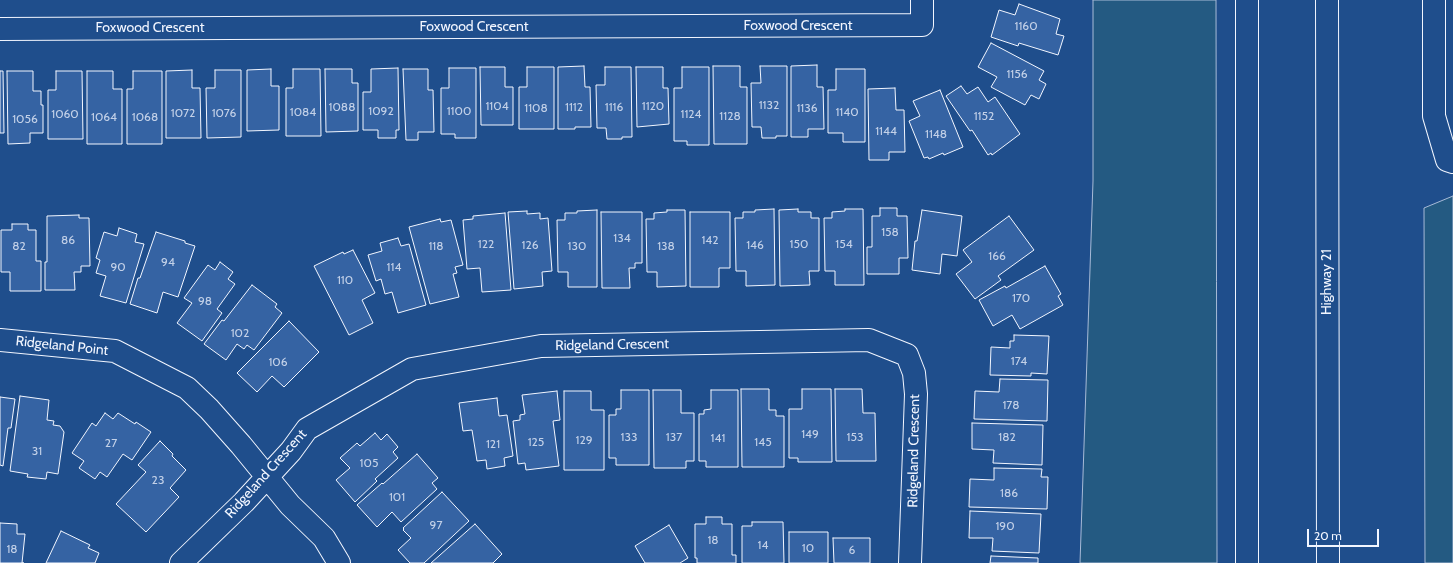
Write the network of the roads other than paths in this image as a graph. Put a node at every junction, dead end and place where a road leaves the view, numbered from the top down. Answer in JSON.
{"nodes":[{"id":1,"x":922,"y":0,"type":"edge"},
{"id":2,"x":1247,"y":0,"type":"edge"},
{"id":3,"x":1327,"y":0,"type":"edge"},
{"id":4,"x":1434,"y":0,"type":"edge"},
{"id":5,"x":0,"y":29,"type":"edge"},
{"id":6,"x":1453,"y":162,"type":"edge"},
{"id":7,"x":0,"y":340,"type":"edge"},
{"id":8,"x":266,"y":477,"type":"junction"},
{"id":9,"x":181,"y":563,"type":"edge"},
{"id":10,"x":339,"y":563,"type":"edge"},
{"id":11,"x":910,"y":563,"type":"edge"},
{"id":12,"x":1247,"y":563,"type":"edge"},
{"id":13,"x":1328,"y":563,"type":"edge"}],
"edges":[{"from":1,"to":5,"type":"street","name":"Foxwood Crescent"},
{"from":2,"to":12,"type":"street"},
{"from":3,"to":13,"type":"street","name":"Highway 21"},
{"from":4,"to":6,"type":"street"},
{"from":7,"to":8,"type":"street","name":"Ridgeland Point"},
{"from":8,"to":9,"type":"street","name":"Ridgeland Crescent"},
{"from":8,"to":10,"type":"street","name":"Ridgeland Point"},
{"from":8,"to":11,"type":"street","name":"Ridgeland Crescent"}]}
